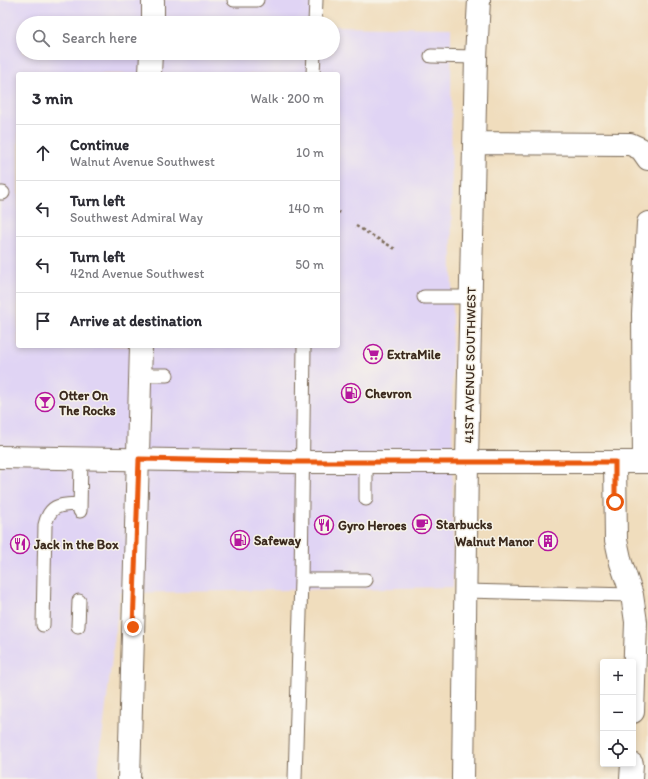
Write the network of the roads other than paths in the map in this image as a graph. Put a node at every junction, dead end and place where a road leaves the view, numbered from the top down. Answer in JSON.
{"nodes":[{"id":1,"x":154,"y":0,"type":"edge"},
{"id":2,"x":234,"y":0,"type":"edge"},
{"id":3,"x":257,"y":0,"type":"edge"},
{"id":4,"x":316,"y":0,"type":"edge"},
{"id":5,"x":479,"y":0,"type":"edge"},
{"id":6,"x":153,"y":16,"type":"edge"},
{"id":7,"x":315,"y":16,"type":"edge"},
{"id":8,"x":431,"y":56,"type":"dead end"},
{"id":9,"x":476,"y":57,"type":"junction"},
{"id":10,"x":151,"y":60,"type":"edge"},
{"id":11,"x":314,"y":60,"type":"edge"},
{"id":12,"x":150,"y":72,"type":"edge"},
{"id":13,"x":313,"y":72,"type":"edge"},
{"id":14,"x":474,"y":143,"type":"junction"},
{"id":15,"x":645,"y":154,"type":"edge"},
{"id":16,"x":648,"y":223,"type":"edge"},
{"id":17,"x":424,"y":297,"type":"dead end"},
{"id":18,"x":471,"y":297,"type":"junction"},
{"id":19,"x":141,"y":348,"type":"edge"},
{"id":20,"x":304,"y":348,"type":"edge"},
{"id":21,"x":140,"y":375,"type":"junction"},
{"id":22,"x":167,"y":375,"type":"dead end"},
{"id":23,"x":0,"y":457,"type":"edge"},
{"id":24,"x":81,"y":458,"type":"junction"},
{"id":25,"x":139,"y":459,"type":"junction"},
{"id":26,"x":467,"y":461,"type":"junction"},
{"id":27,"x":303,"y":462,"type":"junction"},
{"id":28,"x":366,"y":462,"type":"junction"},
{"id":29,"x":615,"y":462,"type":"junction"},
{"id":30,"x":646,"y":462,"type":"edge"},
{"id":31,"x":366,"y":499,"type":"dead end"},
{"id":32,"x":301,"y":580,"type":"junction"},
{"id":33,"x":366,"y":580,"type":"dead end"},
{"id":34,"x":466,"y":591,"type":"junction"},
{"id":35,"x":632,"y":595,"type":"junction"},
{"id":36,"x":79,"y":601,"type":"dead end"},
{"id":37,"x":44,"y":625,"type":"dead end"},
{"id":38,"x":78,"y":626,"type":"dead end"},
{"id":39,"x":634,"y":695,"type":"edge"},
{"id":40,"x":632,"y":767,"type":"edge"},
{"id":41,"x":129,"y":779,"type":"edge"},
{"id":42,"x":295,"y":779,"type":"edge"},
{"id":43,"x":463,"y":779,"type":"edge"},
{"id":44,"x":631,"y":779,"type":"edge"}],
"edges":[{"from":1,"to":6,"type":"street"},
{"from":2,"to":3,"type":"lane"},
{"from":4,"to":7,"type":"lane"},
{"from":5,"to":9,"type":"street","name":"41ST AVENUE SOUTHWEST"},
{"from":8,"to":9,"type":"lane"},
{"from":9,"to":14,"type":"street","name":"41ST AVENUE SOUTHWEST"},
{"from":10,"to":12,"type":"street"},
{"from":11,"to":13,"type":"lane"},
{"from":14,"to":15,"type":"street"},
{"from":14,"to":18,"type":"street","name":"41ST AVENUE SOUTHWEST"},
{"from":16,"to":30,"type":"street"},
{"from":17,"to":18,"type":"lane"},
{"from":18,"to":26,"type":"street","name":"41ST AVENUE SOUTHWEST"},
{"from":19,"to":21,"type":"street"},
{"from":20,"to":27,"type":"lane"},
{"from":21,"to":22,"type":"lane"},
{"from":21,"to":25,"type":"street"},
{"from":23,"to":24,"type":"street"},
{"from":24,"to":25,"type":"street"},
{"from":24,"to":37,"type":"lane"},
{"from":25,"to":27,"type":"street"},
{"from":25,"to":41,"type":"street"},
{"from":26,"to":28,"type":"street"},
{"from":26,"to":29,"type":"street"},
{"from":26,"to":34,"type":"street","name":"41ST AVENUE SOUTHWEST"},
{"from":27,"to":28,"type":"street"},
{"from":27,"to":32,"type":"lane"},
{"from":28,"to":31,"type":"lane"},
{"from":29,"to":30,"type":"street"},
{"from":29,"to":35,"type":"street"},
{"from":32,"to":33,"type":"lane"},
{"from":32,"to":42,"type":"lane"},
{"from":34,"to":35,"type":"lane"},
{"from":34,"to":43,"type":"street","name":"41ST AVENUE SOUTHWEST"},
{"from":35,"to":39,"type":"street"},
{"from":36,"to":38,"type":"lane"},
{"from":40,"to":44,"type":"street"}]}
